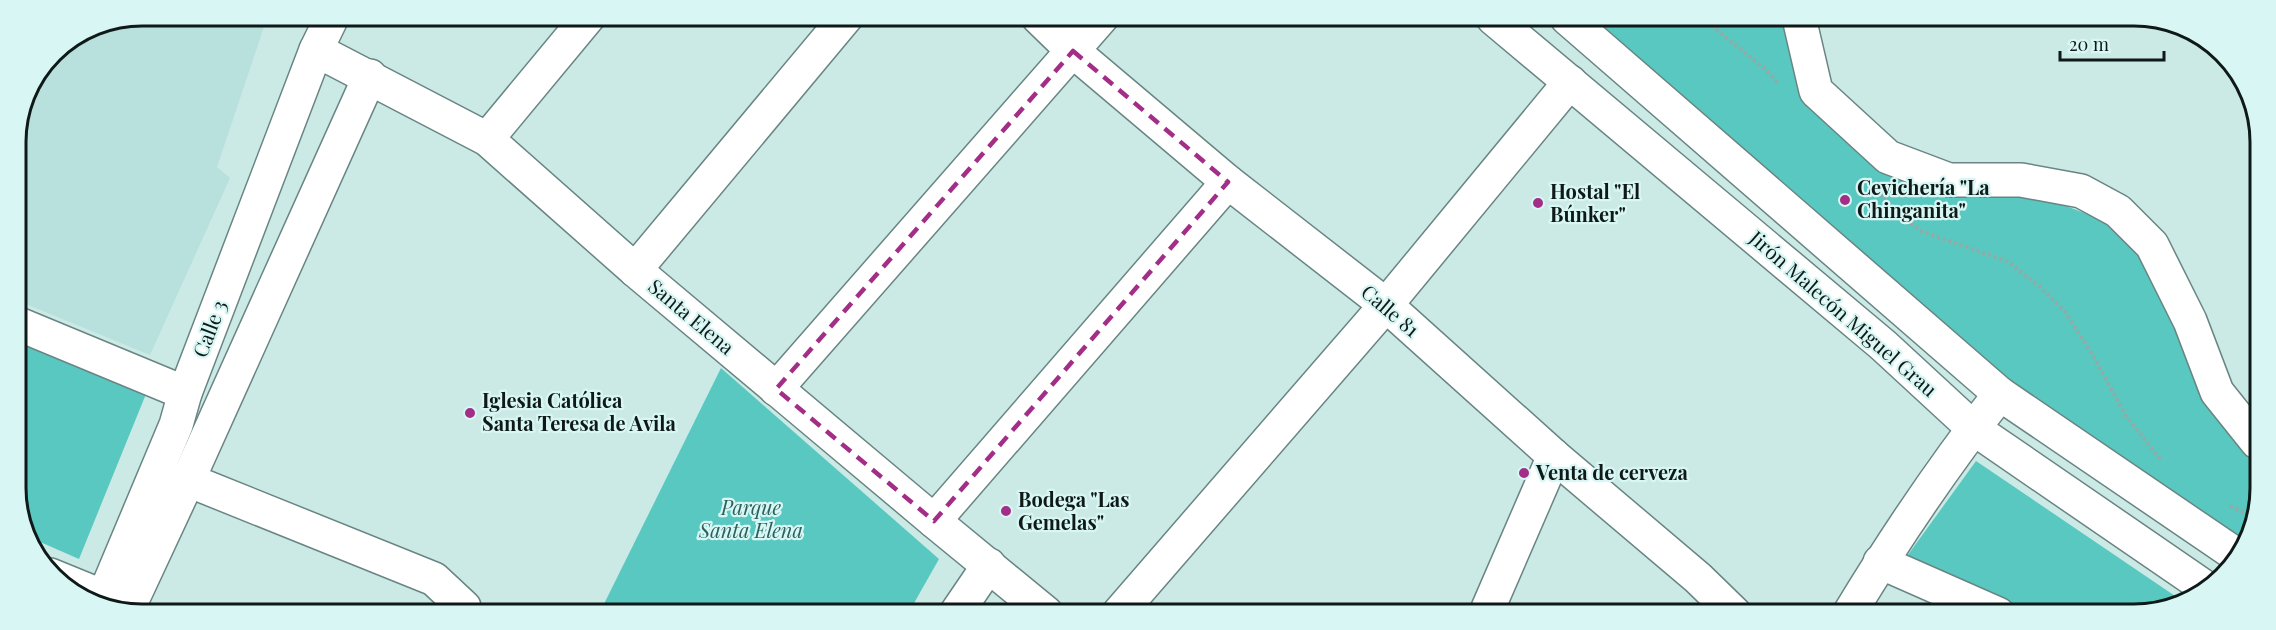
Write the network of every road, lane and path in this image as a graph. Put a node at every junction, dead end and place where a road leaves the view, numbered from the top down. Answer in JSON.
{"nodes":[{"id":1,"x":328,"y":26,"type":"edge"},
{"id":2,"x":581,"y":26,"type":"edge"},
{"id":3,"x":839,"y":26,"type":"edge"},
{"id":4,"x":1047,"y":26,"type":"edge"},
{"id":5,"x":1094,"y":26,"type":"edge"},
{"id":6,"x":1503,"y":26,"type":"edge"},
{"id":7,"x":1576,"y":26,"type":"edge"},
{"id":8,"x":1712,"y":26,"type":"edge"},
{"id":9,"x":1801,"y":26,"type":"edge"},
{"id":10,"x":316,"y":50,"type":"junction"},
{"id":11,"x":1073,"y":51,"type":"junction"},
{"id":12,"x":370,"y":76,"type":"junction"},
{"id":13,"x":1570,"y":82,"type":"junction"},
{"id":14,"x":1781,"y":86,"type":"dead end"},
{"id":15,"x":487,"y":139,"type":"junction"},
{"id":16,"x":1228,"y":182,"type":"junction"},
{"id":17,"x":1875,"y":189,"type":"dead end"},
{"id":18,"x":635,"y":270,"type":"junction"},
{"id":19,"x":1386,"y":305,"type":"junction"},
{"id":20,"x":25,"y":327,"type":"edge"},
{"id":21,"x":776,"y":389,"type":"junction"},
{"id":22,"x":185,"y":393,"type":"junction"},
{"id":23,"x":2000,"y":394,"type":"junction"},
{"id":24,"x":1973,"y":428,"type":"junction"},
{"id":25,"x":2250,"y":433,"type":"edge"},
{"id":26,"x":1554,"y":456,"type":"junction"},
{"id":27,"x":2162,"y":461,"type":"dead end"},
{"id":28,"x":188,"y":480,"type":"junction"},
{"id":29,"x":2222,"y":502,"type":"dead end"},
{"id":30,"x":2247,"y":513,"type":"edge"},
{"id":31,"x":934,"y":522,"type":"junction"},
{"id":32,"x":2232,"y":552,"type":"edge"},
{"id":33,"x":1880,"y":562,"type":"junction"},
{"id":34,"x":989,"y":566,"type":"junction"},
{"id":35,"x":2200,"y":584,"type":"edge"},
{"id":36,"x":116,"y":601,"type":"edge"},
{"id":37,"x":117,"y":601,"type":"edge"},
{"id":38,"x":461,"y":604,"type":"edge"},
{"id":39,"x":963,"y":604,"type":"edge"},
{"id":40,"x":1027,"y":604,"type":"edge"},
{"id":41,"x":1127,"y":604,"type":"edge"},
{"id":42,"x":1490,"y":604,"type":"edge"},
{"id":43,"x":1724,"y":604,"type":"edge"},
{"id":44,"x":1855,"y":604,"type":"edge"},
{"id":45,"x":1975,"y":604,"type":"edge"}],
"edges":[{"from":1,"to":10,"type":"street","name":"Calle 3"},
{"from":2,"to":15,"type":"street"},
{"from":3,"to":18,"type":"street"},
{"from":4,"to":11,"type":"street","name":"Calle 81"},
{"from":5,"to":11,"type":"street"},
{"from":6,"to":13,"type":"street","name":"Jirón Malecón Miguel Grau"},
{"from":7,"to":23,"type":"street"},
{"from":8,"to":14,"type":"path"},
{"from":9,"to":25,"type":"street"},
{"from":10,"to":12,"type":"street","name":"Santa Elena"},
{"from":10,"to":22,"type":"street","name":"Calle 3"},
{"from":11,"to":16,"type":"street","name":"Calle 81"},
{"from":11,"to":21,"type":"street"},
{"from":12,"to":15,"type":"street","name":"Santa Elena"},
{"from":12,"to":28,"type":"street","name":"Calle 3"},
{"from":13,"to":19,"type":"street"},
{"from":13,"to":24,"type":"street","name":"Jirón Malecón Miguel Grau"},
{"from":15,"to":18,"type":"street","name":"Santa Elena"},
{"from":16,"to":19,"type":"street","name":"Calle 81"},
{"from":16,"to":31,"type":"street"},
{"from":17,"to":27,"type":"path"},
{"from":18,"to":21,"type":"street","name":"Santa Elena"},
{"from":19,"to":26,"type":"street","name":"Calle 81"},
{"from":19,"to":41,"type":"street"},
{"from":20,"to":22,"type":"street"},
{"from":21,"to":31,"type":"street","name":"Santa Elena"},
{"from":22,"to":36,"type":"street","name":"Calle 3"},
{"from":23,"to":24,"type":"street"},
{"from":23,"to":32,"type":"street"},
{"from":24,"to":33,"type":"street"},
{"from":24,"to":35,"type":"street","name":"Jirón Malecón Miguel Grau"},
{"from":26,"to":42,"type":"street"},
{"from":26,"to":43,"type":"street","name":"Calle 81"},
{"from":28,"to":37,"type":"street","name":"Calle 3"},
{"from":28,"to":38,"type":"street"},
{"from":29,"to":30,"type":"path"},
{"from":31,"to":34,"type":"street","name":"Santa Elena"},
{"from":33,"to":44,"type":"street"},
{"from":33,"to":45,"type":"street"},
{"from":34,"to":39,"type":"street"},
{"from":34,"to":40,"type":"street","name":"Santa Elena"}]}
